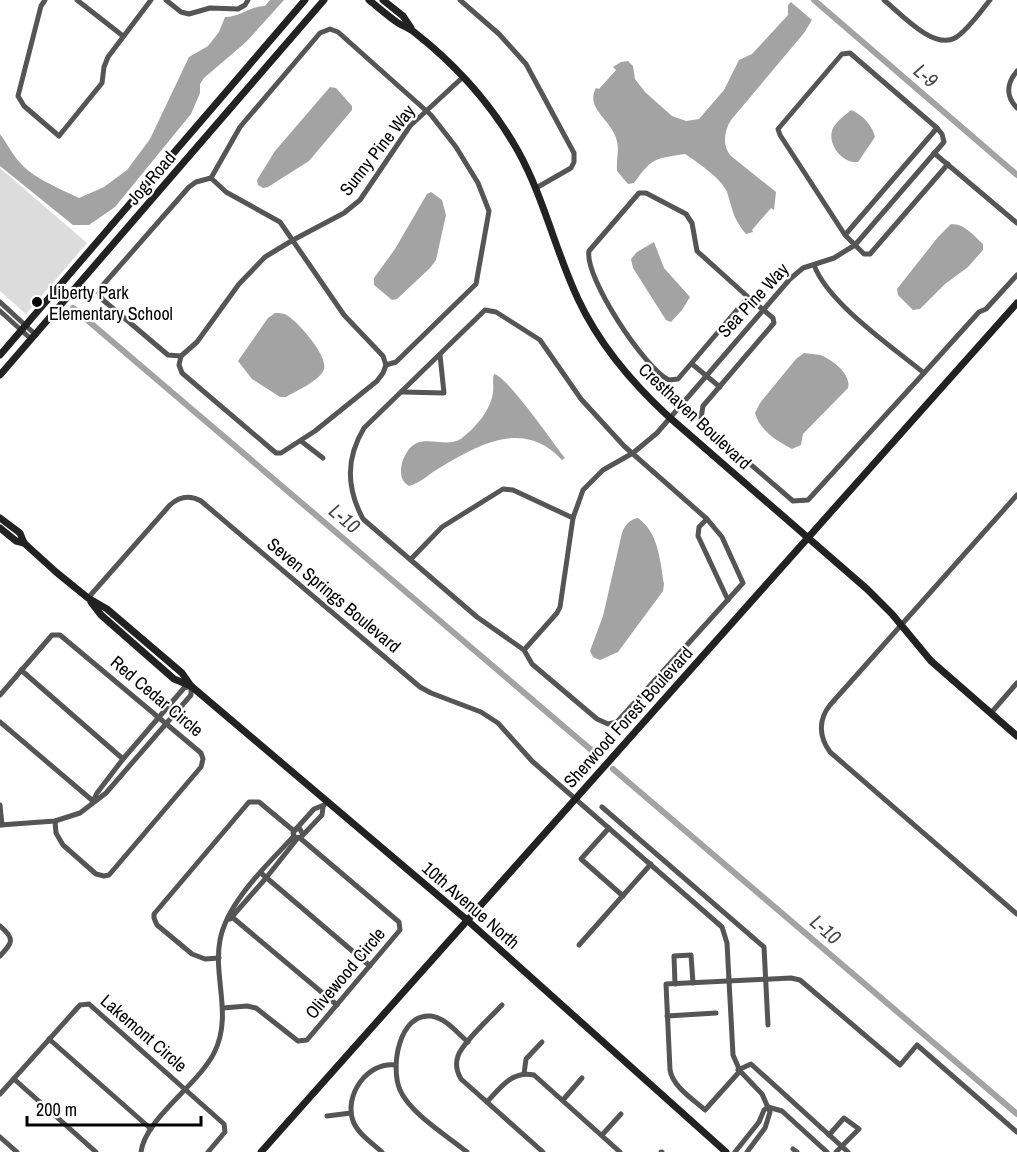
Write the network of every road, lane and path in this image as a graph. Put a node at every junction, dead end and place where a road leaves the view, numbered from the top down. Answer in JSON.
{"nodes":[{"id":1,"x":45,"y":0,"type":"edge"},
{"id":2,"x":77,"y":0,"type":"edge"},
{"id":3,"x":151,"y":0,"type":"edge"},
{"id":4,"x":166,"y":0,"type":"edge"},
{"id":5,"x":248,"y":0,"type":"edge"},
{"id":6,"x":305,"y":0,"type":"edge"},
{"id":7,"x":324,"y":0,"type":"edge"},
{"id":8,"x":369,"y":0,"type":"edge"},
{"id":9,"x":383,"y":0,"type":"edge"},
{"id":10,"x":460,"y":0,"type":"edge"},
{"id":11,"x":884,"y":0,"type":"edge"},
{"id":12,"x":990,"y":0,"type":"edge"},
{"id":13,"x":412,"y":30,"type":"junction"},
{"id":14,"x":123,"y":36,"type":"junction"},
{"id":15,"x":1017,"y":71,"type":"edge"},
{"id":16,"x":463,"y":77,"type":"junction"},
{"id":17,"x":1017,"y":108,"type":"edge"},
{"id":18,"x":427,"y":111,"type":"junction"},
{"id":19,"x":937,"y":128,"type":"junction"},
{"id":20,"x":934,"y":153,"type":"junction"},
{"id":21,"x":948,"y":164,"type":"junction"},
{"id":22,"x":211,"y":178,"type":"junction"},
{"id":23,"x":536,"y":188,"type":"junction"},
{"id":24,"x":125,"y":211,"type":"junction"},
{"id":25,"x":135,"y":219,"type":"junction"},
{"id":26,"x":1017,"y":223,"type":"edge"},
{"id":27,"x":845,"y":235,"type":"junction"},
{"id":28,"x":293,"y":240,"type":"junction"},
{"id":29,"x":855,"y":245,"type":"junction"},
{"id":30,"x":814,"y":265,"type":"junction"},
{"id":31,"x":1017,"y":275,"type":"edge"},
{"id":32,"x":748,"y":297,"type":"junction"},
{"id":33,"x":0,"y":302,"type":"edge"},
{"id":34,"x":1017,"y":303,"type":"edge"},
{"id":35,"x":763,"y":309,"type":"junction"},
{"id":36,"x":0,"y":311,"type":"edge"},
{"id":37,"x":24,"y":328,"type":"junction"},
{"id":38,"x":34,"y":337,"type":"junction"},
{"id":39,"x":0,"y":355,"type":"edge"},
{"id":40,"x":440,"y":355,"type":"junction"},
{"id":41,"x":181,"y":356,"type":"junction"},
{"id":42,"x":692,"y":364,"type":"junction"},
{"id":43,"x":386,"y":365,"type":"junction"},
{"id":44,"x":924,"y":373,"type":"junction"},
{"id":45,"x":0,"y":375,"type":"edge"},
{"id":46,"x":705,"y":375,"type":"junction"},
{"id":47,"x":720,"y":387,"type":"junction"},
{"id":48,"x":403,"y":392,"type":"junction"},
{"id":49,"x":669,"y":417,"type":"junction"},
{"id":50,"x":301,"y":441,"type":"junction"},
{"id":51,"x":633,"y":453,"type":"junction"},
{"id":52,"x":323,"y":458,"type":"dead end"},
{"id":53,"x":1017,"y":495,"type":"edge"},
{"id":54,"x":0,"y":518,"type":"edge"},
{"id":55,"x":573,"y":518,"type":"junction"},
{"id":56,"x":707,"y":519,"type":"junction"},
{"id":57,"x":0,"y":528,"type":"edge"},
{"id":58,"x":808,"y":538,"type":"junction"},
{"id":59,"x":24,"y":543,"type":"junction"},
{"id":60,"x":411,"y":559,"type":"junction"},
{"id":61,"x":88,"y":598,"type":"junction"},
{"id":62,"x":728,"y":600,"type":"junction"},
{"id":63,"x":901,"y":626,"type":"junction"},
{"id":64,"x":524,"y":650,"type":"junction"},
{"id":65,"x":21,"y":670,"type":"junction"},
{"id":66,"x":1017,"y":683,"type":"edge"},
{"id":67,"x":191,"y":686,"type":"junction"},
{"id":68,"x":0,"y":695,"type":"edge"},
{"id":69,"x":991,"y":713,"type":"junction"},
{"id":70,"x":159,"y":717,"type":"junction"},
{"id":71,"x":0,"y":722,"type":"edge"},
{"id":72,"x":166,"y":723,"type":"junction"},
{"id":73,"x":1017,"y":736,"type":"edge"},
{"id":74,"x":123,"y":759,"type":"junction"},
{"id":75,"x":575,"y":798,"type":"junction"},
{"id":76,"x":93,"y":801,"type":"junction"},
{"id":77,"x":325,"y":804,"type":"junction"},
{"id":78,"x":0,"y":805,"type":"edge"},
{"id":79,"x":602,"y":807,"type":"dead end"},
{"id":80,"x":55,"y":821,"type":"junction"},
{"id":81,"x":1,"y":825,"type":"edge"},
{"id":82,"x":609,"y":828,"type":"junction"},
{"id":83,"x":297,"y":835,"type":"junction"},
{"id":84,"x":651,"y":864,"type":"junction"},
{"id":85,"x":261,"y":873,"type":"junction"},
{"id":86,"x":267,"y":878,"type":"junction"},
{"id":87,"x":623,"y":896,"type":"junction"},
{"id":88,"x":1017,"y":914,"type":"edge"},
{"id":89,"x":232,"y":917,"type":"junction"},
{"id":90,"x":467,"y":920,"type":"junction"},
{"id":91,"x":226,"y":922,"type":"junction"},
{"id":92,"x":0,"y":926,"type":"edge"},
{"id":93,"x":579,"y":945,"type":"dead end"},
{"id":94,"x":0,"y":956,"type":"edge"},
{"id":95,"x":219,"y":958,"type":"junction"},
{"id":96,"x":370,"y":966,"type":"junction"},
{"id":97,"x":766,"y":979,"type":"junction"},
{"id":98,"x":729,"y":981,"type":"junction"},
{"id":99,"x":693,"y":983,"type":"junction"},
{"id":100,"x":675,"y":984,"type":"junction"},
{"id":101,"x":338,"y":1005,"type":"junction"},
{"id":102,"x":502,"y":1005,"type":"dead end"},
{"id":103,"x":223,"y":1008,"type":"junction"},
{"id":104,"x":716,"y":1013,"type":"dead end"},
{"id":105,"x":667,"y":1016,"type":"junction"},
{"id":106,"x":768,"y":1025,"type":"dead end"},
{"id":107,"x":49,"y":1039,"type":"junction"},
{"id":108,"x":468,"y":1042,"type":"junction"},
{"id":109,"x":542,"y":1042,"type":"dead end"},
{"id":110,"x":395,"y":1065,"type":"junction"},
{"id":111,"x":739,"y":1070,"type":"junction"},
{"id":112,"x":524,"y":1074,"type":"junction"},
{"id":113,"x":582,"y":1078,"type":"dead end"},
{"id":114,"x":14,"y":1079,"type":"junction"},
{"id":115,"x":186,"y":1089,"type":"junction"},
{"id":116,"x":0,"y":1094,"type":"edge"},
{"id":117,"x":563,"y":1100,"type":"junction"},
{"id":118,"x":487,"y":1102,"type":"junction"},
{"id":119,"x":768,"y":1107,"type":"junction"},
{"id":120,"x":351,"y":1113,"type":"junction"},
{"id":121,"x":621,"y":1114,"type":"dead end"},
{"id":122,"x":327,"y":1116,"type":"dead end"},
{"id":123,"x":151,"y":1129,"type":"junction"},
{"id":124,"x":1017,"y":1132,"type":"edge"},
{"id":125,"x":602,"y":1135,"type":"junction"},
{"id":126,"x":829,"y":1135,"type":"junction"},
{"id":127,"x":0,"y":1137,"type":"edge"},
{"id":128,"x":841,"y":1146,"type":"junction"},
{"id":129,"x":90,"y":1147,"type":"junction"},
{"id":130,"x":535,"y":1150,"type":"edge"},
{"id":131,"x":17,"y":1152,"type":"edge"},
{"id":132,"x":86,"y":1152,"type":"edge"},
{"id":133,"x":96,"y":1152,"type":"edge"},
{"id":134,"x":141,"y":1152,"type":"edge"},
{"id":135,"x":208,"y":1152,"type":"edge"},
{"id":136,"x":261,"y":1152,"type":"edge"},
{"id":137,"x":382,"y":1152,"type":"edge"},
{"id":138,"x":466,"y":1152,"type":"edge"},
{"id":139,"x":543,"y":1152,"type":"edge"},
{"id":140,"x":620,"y":1152,"type":"edge"},
{"id":141,"x":726,"y":1152,"type":"edge"},
{"id":142,"x":735,"y":1152,"type":"edge"},
{"id":143,"x":747,"y":1152,"type":"edge"},
{"id":144,"x":827,"y":1152,"type":"edge"},
{"id":145,"x":836,"y":1152,"type":"edge"},
{"id":146,"x":848,"y":1152,"type":"edge"}],
"edges":[{"from":1,"to":14,"type":"street"},
{"from":2,"to":14,"type":"street"},
{"from":3,"to":14,"type":"street"},
{"from":4,"to":5,"type":"street"},
{"from":6,"to":24,"type":"street","name":"Jog Road"},
{"from":7,"to":25,"type":"street","name":"Jog Road"},
{"from":8,"to":13,"type":"street","name":"Cresthaven Boulevard"},
{"from":9,"to":13,"type":"street","name":"Cresthaven Boulevard"},
{"from":10,"to":23,"type":"street"},
{"from":11,"to":12,"type":"street"},
{"from":13,"to":16,"type":"street","name":"Cresthaven Boulevard"},
{"from":15,"to":17,"type":"street"},
{"from":16,"to":18,"type":"street","name":"Sunny Pine Way"},
{"from":16,"to":23,"type":"street","name":"Cresthaven Boulevard"},
{"from":18,"to":22,"type":"street"},
{"from":18,"to":28,"type":"street","name":"Sunny Pine Way"},
{"from":18,"to":43,"type":"street"},
{"from":19,"to":20,"type":"street","name":"Sea Pine Way"},
{"from":19,"to":27,"type":"street"},
{"from":19,"to":27,"type":"street"},
{"from":20,"to":21,"type":"street"},
{"from":20,"to":29,"type":"street","name":"Sea Pine Way"},
{"from":21,"to":26,"type":"street"},
{"from":21,"to":29,"type":"street"},
{"from":22,"to":28,"type":"street"},
{"from":22,"to":41,"type":"street"},
{"from":23,"to":49,"type":"street","name":"Cresthaven Boulevard"},
{"from":24,"to":25,"type":"street"},
{"from":24,"to":37,"type":"street","name":"Jog Road"},
{"from":25,"to":38,"type":"street","name":"Jog Road"},
{"from":27,"to":29,"type":"street"},
{"from":28,"to":41,"type":"street","name":"Sunny Pine Way"},
{"from":28,"to":43,"type":"street"},
{"from":29,"to":30,"type":"street","name":"Sea Pine Way"},
{"from":30,"to":35,"type":"street","name":"Sea Pine Way"},
{"from":30,"to":44,"type":"street"},
{"from":31,"to":44,"type":"street"},
{"from":32,"to":35,"type":"street"},
{"from":32,"to":42,"type":"street"},
{"from":32,"to":42,"type":"street"},
{"from":33,"to":37,"type":"street"},
{"from":34,"to":58,"type":"street","name":"Sherwood Forest Boulevard"},
{"from":35,"to":46,"type":"street","name":"Sea Pine Way"},
{"from":35,"to":47,"type":"street"},
{"from":36,"to":37,"type":"street"},
{"from":37,"to":38,"type":"street"},
{"from":37,"to":39,"type":"street","name":"Jog Road"},
{"from":38,"to":45,"type":"street","name":"Jog Road"},
{"from":40,"to":48,"type":"street"},
{"from":40,"to":48,"type":"street"},
{"from":40,"to":51,"type":"street"},
{"from":41,"to":50,"type":"street"},
{"from":42,"to":46,"type":"street"},
{"from":43,"to":50,"type":"street"},
{"from":44,"to":47,"type":"street"},
{"from":46,"to":47,"type":"street"},
{"from":46,"to":49,"type":"street","name":"Sea Pine Way"},
{"from":48,"to":60,"type":"street"},
{"from":49,"to":51,"type":"street","name":"Sea Pine Way"},
{"from":49,"to":58,"type":"street","name":"Cresthaven Boulevard"},
{"from":50,"to":52,"type":"street"},
{"from":51,"to":55,"type":"street","name":"Sea Pine Way"},
{"from":51,"to":56,"type":"street"},
{"from":53,"to":63,"type":"street"},
{"from":54,"to":59,"type":"street","name":"10th Avenue North"},
{"from":55,"to":60,"type":"street"},
{"from":55,"to":64,"type":"street","name":"Sea Pine Way"},
{"from":56,"to":62,"type":"street"},
{"from":56,"to":62,"type":"street"},
{"from":57,"to":59,"type":"street","name":"10th Avenue North"},
{"from":58,"to":63,"type":"street","name":"Cresthaven Boulevard"},
{"from":58,"to":75,"type":"street","name":"Sherwood Forest Boulevard"},
{"from":59,"to":61,"type":"street","name":"10th Avenue North"},
{"from":60,"to":64,"type":"street"},
{"from":61,"to":67,"type":"street","name":"10th Avenue North"},
{"from":61,"to":75,"type":"street","name":"Seven Springs Boulevard"},
{"from":62,"to":64,"type":"street"},
{"from":63,"to":69,"type":"street","name":"Cresthaven Boulevard"},
{"from":63,"to":88,"type":"street"},
{"from":65,"to":68,"type":"street","name":"Red Cedar Circle"},
{"from":65,"to":70,"type":"street","name":"Red Cedar Circle"},
{"from":65,"to":74,"type":"street"},
{"from":66,"to":69,"type":"street"},
{"from":67,"to":70,"type":"street"},
{"from":67,"to":72,"type":"street"},
{"from":67,"to":77,"type":"street","name":"10th Avenue North"},
{"from":69,"to":73,"type":"street","name":"Cresthaven Boulevard"},
{"from":70,"to":72,"type":"street","name":"Red Cedar Circle"},
{"from":70,"to":74,"type":"street"},
{"from":71,"to":76,"type":"street"},
{"from":72,"to":76,"type":"street"},
{"from":72,"to":80,"type":"street","name":"Red Cedar Circle"},
{"from":74,"to":76,"type":"street"},
{"from":75,"to":82,"type":"street","name":"Seven Springs Boulevard"},
{"from":75,"to":90,"type":"street","name":"Sherwood Forest Boulevard"},
{"from":76,"to":80,"type":"street"},
{"from":77,"to":83,"type":"street"},
{"from":77,"to":83,"type":"street"},
{"from":77,"to":90,"type":"street","name":"10th Avenue North"},
{"from":78,"to":81,"type":"street"},
{"from":79,"to":97,"type":"street"},
{"from":80,"to":81,"type":"street"},
{"from":82,"to":84,"type":"street","name":"Seven Springs Boulevard"},
{"from":82,"to":87,"type":"street"},
{"from":83,"to":85,"type":"street"},
{"from":83,"to":86,"type":"street"},
{"from":83,"to":95,"type":"street","name":"Olivewood Circle"},
{"from":83,"to":96,"type":"street","name":"Olivewood Circle"},
{"from":84,"to":87,"type":"street"},
{"from":84,"to":98,"type":"street","name":"Seven Springs Boulevard"},
{"from":85,"to":86,"type":"street"},
{"from":85,"to":91,"type":"street"},
{"from":86,"to":89,"type":"street"},
{"from":86,"to":96,"type":"street"},
{"from":87,"to":93,"type":"street"},
{"from":89,"to":91,"type":"street"},
{"from":89,"to":101,"type":"street"},
{"from":90,"to":136,"type":"street","name":"Sherwood Forest Boulevard"},
{"from":90,"to":141,"type":"street","name":"10th Avenue North"},
{"from":91,"to":95,"type":"street"},
{"from":92,"to":94,"type":"street"},
{"from":95,"to":103,"type":"street"},
{"from":96,"to":101,"type":"street","name":"Olivewood Circle"},
{"from":97,"to":98,"type":"street"},
{"from":97,"to":106,"type":"street"},
{"from":97,"to":124,"type":"street"},
{"from":98,"to":99,"type":"street"},
{"from":98,"to":111,"type":"street","name":"Seven Springs Boulevard"},
{"from":99,"to":100,"type":"street"},
{"from":99,"to":100,"type":"street"},
{"from":100,"to":105,"type":"street"},
{"from":101,"to":103,"type":"street","name":"Olivewood Circle"},
{"from":102,"to":108,"type":"street"},
{"from":103,"to":115,"type":"street"},
{"from":104,"to":105,"type":"street"},
{"from":105,"to":111,"type":"street"},
{"from":107,"to":114,"type":"street","name":"Lakemont Circle"},
{"from":107,"to":115,"type":"street","name":"Lakemont Circle"},
{"from":107,"to":123,"type":"street"},
{"from":108,"to":110,"type":"street"},
{"from":108,"to":118,"type":"street"},
{"from":109,"to":112,"type":"street"},
{"from":110,"to":120,"type":"street"},
{"from":110,"to":138,"type":"street"},
{"from":111,"to":119,"type":"street"},
{"from":111,"to":126,"type":"street"},
{"from":112,"to":117,"type":"street"},
{"from":112,"to":118,"type":"street"},
{"from":113,"to":117,"type":"street"},
{"from":114,"to":116,"type":"street","name":"Lakemont Circle"},
{"from":114,"to":129,"type":"street"},
{"from":115,"to":123,"type":"street"},
{"from":115,"to":135,"type":"street","name":"Lakemont Circle"},
{"from":117,"to":125,"type":"street"},
{"from":118,"to":130,"type":"street"},
{"from":119,"to":142,"type":"street"},
{"from":119,"to":143,"type":"street"},
{"from":119,"to":144,"type":"street"},
{"from":120,"to":122,"type":"street"},
{"from":120,"to":137,"type":"street"},
{"from":121,"to":125,"type":"street"},
{"from":123,"to":134,"type":"street"},
{"from":125,"to":140,"type":"street"},
{"from":126,"to":128,"type":"street"},
{"from":126,"to":128,"type":"street"},
{"from":127,"to":131,"type":"street"},
{"from":128,"to":145,"type":"street"},
{"from":128,"to":146,"type":"street"},
{"from":129,"to":132,"type":"street"},
{"from":129,"to":133,"type":"street"},
{"from":130,"to":139,"type":"street"}]}
